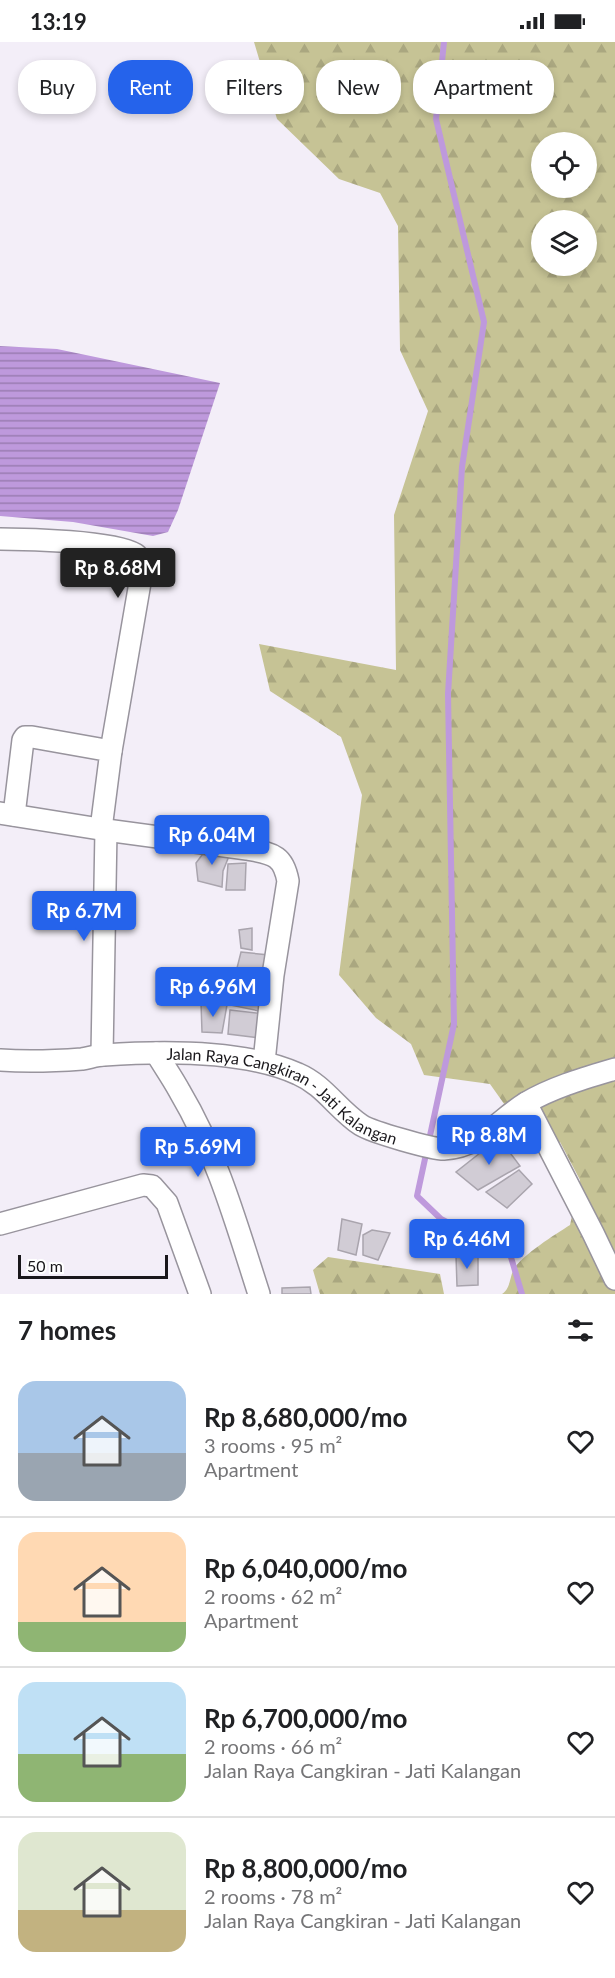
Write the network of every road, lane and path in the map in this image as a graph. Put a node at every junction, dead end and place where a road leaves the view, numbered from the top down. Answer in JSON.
{"nodes":[{"id":1,"x":0,"y":539,"type":"edge"},
{"id":2,"x":111,"y":751,"type":"junction"},
{"id":3,"x":7,"y":814,"type":"edge"},
{"id":4,"x":103,"y":830,"type":"junction"},
{"id":5,"x":156,"y":1053,"type":"junction"},
{"id":6,"x":102,"y":1055,"type":"junction"},
{"id":7,"x":0,"y":1060,"type":"edge"},
{"id":8,"x":264,"y":1062,"type":"junction"},
{"id":9,"x":615,"y":1069,"type":"edge"},
{"id":10,"x":526,"y":1103,"type":"junction"},
{"id":11,"x":0,"y":1224,"type":"edge"},
{"id":12,"x":615,"y":1279,"type":"edge"},
{"id":13,"x":200,"y":1294,"type":"edge"},
{"id":14,"x":259,"y":1294,"type":"edge"}],
"edges":[{"from":1,"to":2,"type":"street"},
{"from":2,"to":3,"type":"street"},
{"from":2,"to":4,"type":"street"},
{"from":3,"to":4,"type":"street"},
{"from":4,"to":6,"type":"street"},
{"from":4,"to":8,"type":"street"},
{"from":5,"to":6,"type":"street","name":"Jalan Raya Cangkiran - Jati Kalangan"},
{"from":5,"to":8,"type":"street","name":"Jalan Raya Cangkiran - Jati Kalangan"},
{"from":5,"to":14,"type":"street"},
{"from":6,"to":7,"type":"street","name":"Jalan Raya Cangkiran - Jati Kalangan"},
{"from":8,"to":10,"type":"street","name":"Jalan Raya Cangkiran - Jati Kalangan"},
{"from":9,"to":10,"type":"street","name":"Jalan Raya Cangkiran - Jati Kalangan"},
{"from":10,"to":12,"type":"street"},
{"from":11,"to":13,"type":"street"}]}
